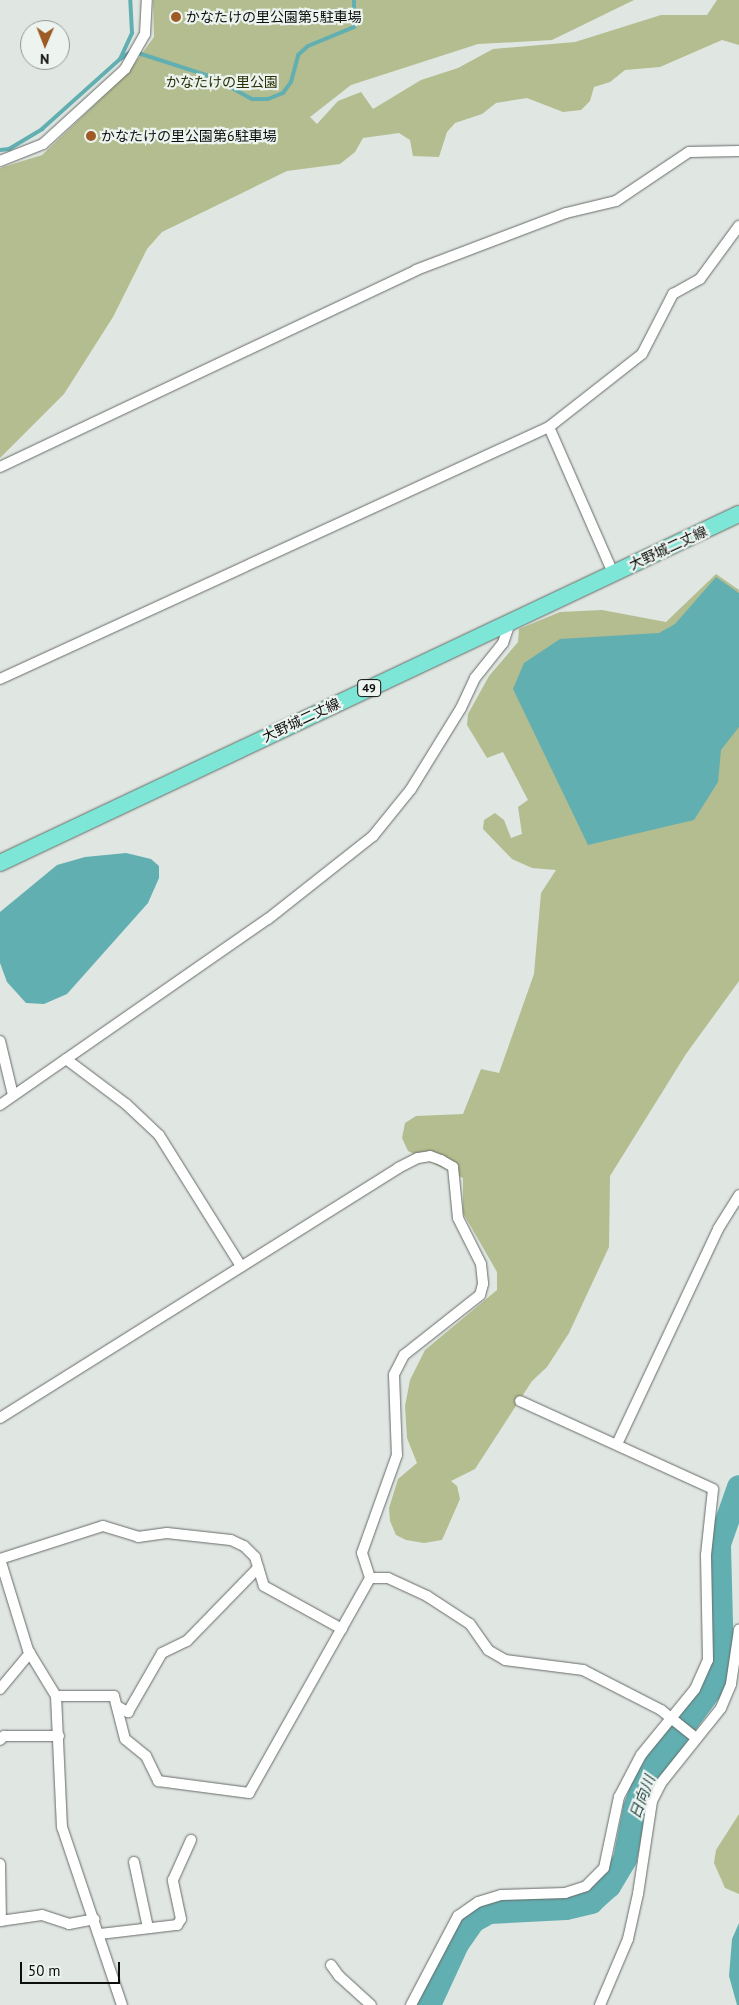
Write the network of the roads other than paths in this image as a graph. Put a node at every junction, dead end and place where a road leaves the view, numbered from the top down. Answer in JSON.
{"nodes":[{"id":1,"x":147,"y":0,"type":"edge"},
{"id":2,"x":739,"y":151,"type":"edge"},
{"id":3,"x":0,"y":161,"type":"edge"},
{"id":4,"x":739,"y":226,"type":"edge"},
{"id":5,"x":548,"y":427,"type":"junction"},
{"id":6,"x":0,"y":467,"type":"edge"},
{"id":7,"x":739,"y":514,"type":"edge"},
{"id":8,"x":613,"y":573,"type":"junction"},
{"id":9,"x":511,"y":620,"type":"junction"},
{"id":10,"x":0,"y":678,"type":"edge"},
{"id":11,"x":0,"y":863,"type":"edge"},
{"id":12,"x":0,"y":1041,"type":"edge"},
{"id":13,"x":66,"y":1059,"type":"junction"},
{"id":14,"x":13,"y":1095,"type":"junction"},
{"id":15,"x":0,"y":1105,"type":"edge"},
{"id":16,"x":739,"y":1195,"type":"edge"},
{"id":17,"x":241,"y":1266,"type":"junction"},
{"id":18,"x":520,"y":1400,"type":"dead end"},
{"id":19,"x":0,"y":1418,"type":"edge"},
{"id":20,"x":617,"y":1444,"type":"junction"},
{"id":21,"x":0,"y":1559,"type":"edge"},
{"id":22,"x":258,"y":1568,"type":"junction"},
{"id":23,"x":370,"y":1578,"type":"junction"},
{"id":24,"x":342,"y":1629,"type":"junction"},
{"id":25,"x":739,"y":1630,"type":"edge"},
{"id":26,"x":30,"y":1654,"type":"junction"},
{"id":27,"x":0,"y":1689,"type":"edge"},
{"id":28,"x":56,"y":1696,"type":"junction"},
{"id":29,"x":117,"y":1706,"type":"junction"},
{"id":30,"x":670,"y":1716,"type":"junction"},
{"id":31,"x":59,"y":1736,"type":"junction"},
{"id":32,"x":696,"y":1738,"type":"junction"},
{"id":33,"x":0,"y":1740,"type":"edge"},
{"id":34,"x":191,"y":1840,"type":"dead end"},
{"id":35,"x":134,"y":1862,"type":"dead end"},
{"id":36,"x":0,"y":1864,"type":"edge"},
{"id":37,"x":95,"y":1919,"type":"junction"},
{"id":38,"x":1,"y":1921,"type":"edge"},
{"id":39,"x":148,"y":1928,"type":"junction"},
{"id":40,"x":100,"y":1934,"type":"junction"},
{"id":41,"x":331,"y":1965,"type":"dead end"},
{"id":42,"x":122,"y":2005,"type":"edge"},
{"id":43,"x":370,"y":2005,"type":"edge"},
{"id":44,"x":411,"y":2005,"type":"edge"},
{"id":45,"x":600,"y":2005,"type":"edge"}],
"edges":[{"from":1,"to":3,"type":"street"},
{"from":2,"to":6,"type":"street"},
{"from":4,"to":5,"type":"street"},
{"from":5,"to":8,"type":"street"},
{"from":5,"to":10,"type":"street"},
{"from":7,"to":8,"type":"main road","name":"大野城二丈線","number":"49"},
{"from":8,"to":9,"type":"main road","name":"大野城二丈線","number":"49"},
{"from":9,"to":11,"type":"main road","name":"大野城二丈線","number":"49"},
{"from":9,"to":13,"type":"street"},
{"from":12,"to":14,"type":"street"},
{"from":13,"to":14,"type":"street"},
{"from":13,"to":17,"type":"street"},
{"from":14,"to":15,"type":"street"},
{"from":16,"to":20,"type":"street"},
{"from":17,"to":19,"type":"street"},
{"from":17,"to":23,"type":"street"},
{"from":18,"to":20,"type":"street"},
{"from":20,"to":30,"type":"street"},
{"from":21,"to":22,"type":"street"},
{"from":21,"to":26,"type":"street"},
{"from":22,"to":24,"type":"street"},
{"from":22,"to":29,"type":"street"},
{"from":23,"to":24,"type":"street"},
{"from":23,"to":30,"type":"street"},
{"from":24,"to":29,"type":"street"},
{"from":25,"to":32,"type":"street"},
{"from":26,"to":27,"type":"street"},
{"from":26,"to":28,"type":"street"},
{"from":28,"to":29,"type":"street"},
{"from":28,"to":31,"type":"street"},
{"from":30,"to":32,"type":"street"},
{"from":30,"to":44,"type":"street"},
{"from":31,"to":33,"type":"street"},
{"from":31,"to":37,"type":"street"},
{"from":32,"to":45,"type":"street"},
{"from":34,"to":39,"type":"street"},
{"from":35,"to":39,"type":"street"},
{"from":36,"to":38,"type":"street"},
{"from":37,"to":38,"type":"street"},
{"from":37,"to":40,"type":"street"},
{"from":39,"to":40,"type":"street"},
{"from":40,"to":42,"type":"street"},
{"from":41,"to":43,"type":"street"}]}
